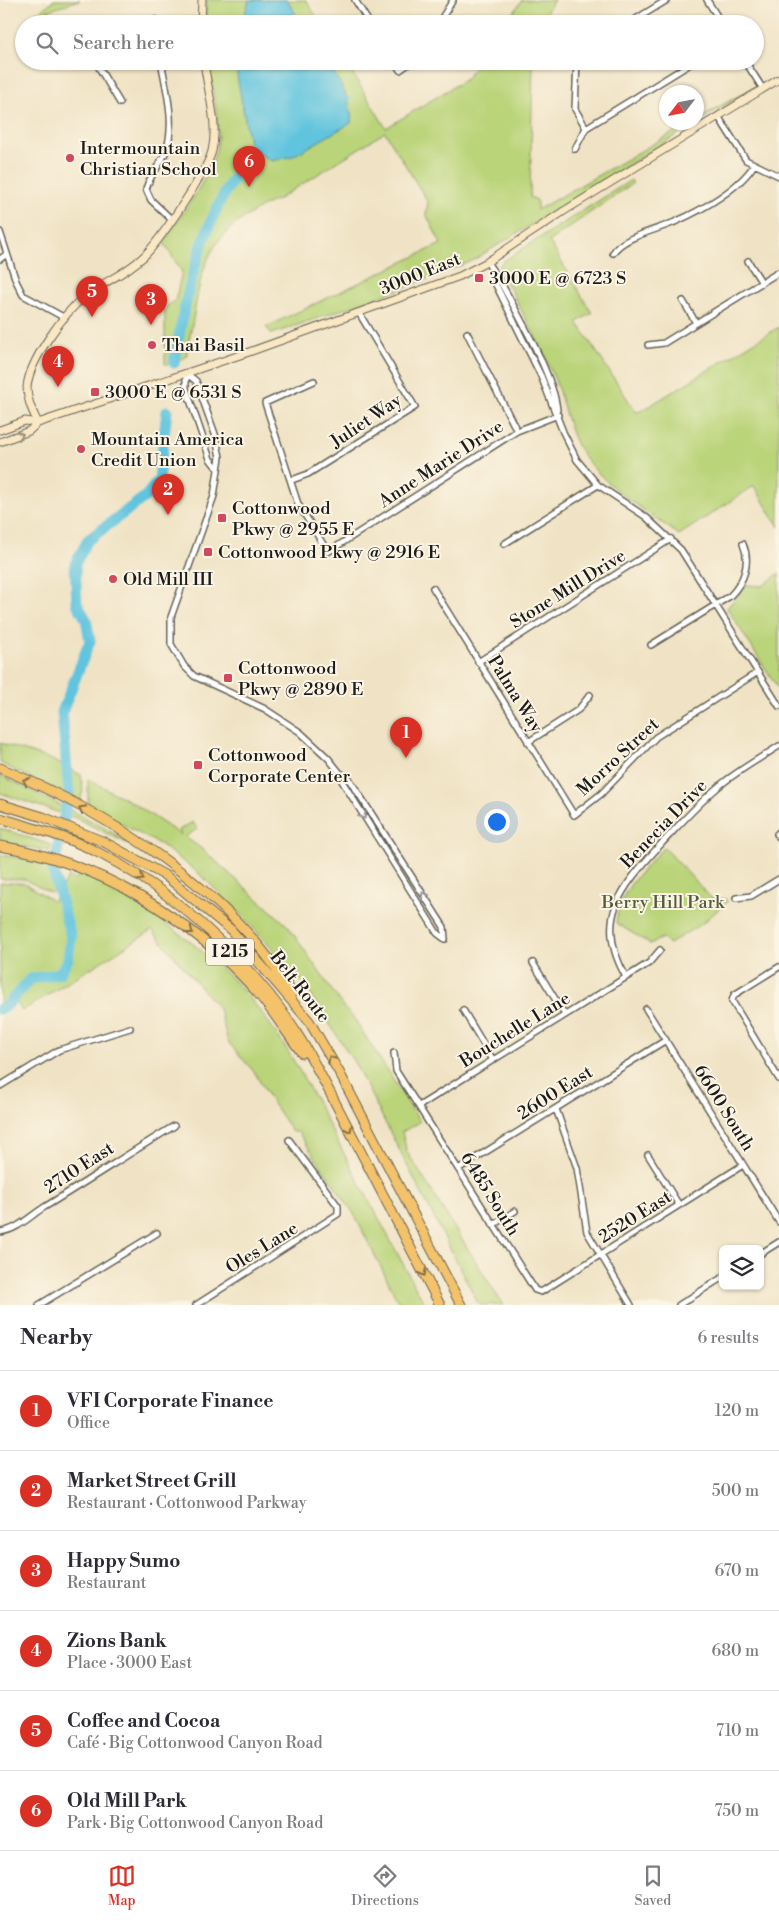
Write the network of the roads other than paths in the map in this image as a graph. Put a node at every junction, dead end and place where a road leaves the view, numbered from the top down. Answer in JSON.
{"nodes":[{"id":1,"x":202,"y":0,"type":"edge"},
{"id":2,"x":355,"y":0,"type":"edge"},
{"id":3,"x":453,"y":0,"type":"edge"},
{"id":4,"x":667,"y":0,"type":"edge"},
{"id":5,"x":707,"y":0,"type":"edge"},
{"id":6,"x":201,"y":15,"type":"edge"},
{"id":7,"x":364,"y":15,"type":"edge"},
{"id":8,"x":444,"y":15,"type":"edge"},
{"id":9,"x":643,"y":15,"type":"edge"},
{"id":10,"x":716,"y":15,"type":"edge"},
{"id":11,"x":100,"y":70,"type":"edge"},
{"id":12,"x":162,"y":70,"type":"edge"},
{"id":13,"x":205,"y":70,"type":"edge"},
{"id":14,"x":577,"y":70,"type":"edge"},
{"id":15,"x":680,"y":70,"type":"edge"},
{"id":16,"x":750,"y":70,"type":"edge"},
{"id":17,"x":779,"y":79,"type":"edge"},
{"id":18,"x":762,"y":90,"type":"junction"},
{"id":19,"x":120,"y":103,"type":"dead end"},
{"id":20,"x":718,"y":116,"type":"junction"},
{"id":21,"x":586,"y":128,"type":"junction"},
{"id":22,"x":575,"y":149,"type":"dead end"},
{"id":23,"x":754,"y":165,"type":"junction"},
{"id":24,"x":779,"y":176,"type":"edge"},
{"id":25,"x":171,"y":219,"type":"junction"},
{"id":26,"x":0,"y":232,"type":"edge"},
{"id":27,"x":613,"y":253,"type":"dead end"},
{"id":28,"x":7,"y":254,"type":"junction"},
{"id":29,"x":0,"y":259,"type":"edge"},
{"id":30,"x":748,"y":261,"type":"dead end"},
{"id":31,"x":487,"y":262,"type":"junction"},
{"id":32,"x":779,"y":272,"type":"edge"},
{"id":33,"x":762,"y":283,"type":"junction"},
{"id":34,"x":683,"y":302,"type":"dead end"},
{"id":35,"x":359,"y":313,"type":"junction"},
{"id":36,"x":64,"y":318,"type":"junction"},
{"id":37,"x":696,"y":323,"type":"junction"},
{"id":38,"x":467,"y":333,"type":"dead end"},
{"id":39,"x":648,"y":346,"type":"dead end"},
{"id":40,"x":186,"y":373,"type":"junction"},
{"id":41,"x":314,"y":381,"type":"dead end"},
{"id":42,"x":558,"y":415,"type":"junction"},
{"id":43,"x":38,"y":423,"type":"junction"},
{"id":44,"x":0,"y":430,"type":"edge"},
{"id":45,"x":517,"y":431,"type":"junction"},
{"id":46,"x":0,"y":442,"type":"edge"},
{"id":47,"x":218,"y":469,"type":"junction"},
{"id":48,"x":292,"y":480,"type":"junction"},
{"id":49,"x":598,"y":485,"type":"junction"},
{"id":50,"x":671,"y":539,"type":"junction"},
{"id":51,"x":504,"y":544,"type":"dead end"},
{"id":52,"x":743,"y":544,"type":"dead end"},
{"id":53,"x":433,"y":588,"type":"dead end"},
{"id":54,"x":716,"y":605,"type":"junction"},
{"id":55,"x":651,"y":645,"type":"dead end"},
{"id":56,"x":478,"y":662,"type":"junction"},
{"id":57,"x":758,"y":672,"type":"junction"},
{"id":58,"x":590,"y":695,"type":"dead end"},
{"id":59,"x":779,"y":706,"type":"edge"},
{"id":60,"x":528,"y":742,"type":"junction"},
{"id":61,"x":779,"y":746,"type":"edge"},
{"id":62,"x":0,"y":768,"type":"edge"},
{"id":63,"x":340,"y":774,"type":"junction"},
{"id":64,"x":0,"y":804,"type":"edge"},
{"id":65,"x":574,"y":815,"type":"joint"},
{"id":66,"x":0,"y":818,"type":"edge"},
{"id":67,"x":0,"y":846,"type":"edge"},
{"id":68,"x":779,"y":879,"type":"edge"},
{"id":69,"x":736,"y":898,"type":"dead end"},
{"id":70,"x":660,"y":950,"type":"dead end"},
{"id":71,"x":533,"y":963,"type":"dead end"},
{"id":72,"x":779,"y":967,"type":"edge"},
{"id":73,"x":626,"y":977,"type":"junction"},
{"id":74,"x":646,"y":1008,"type":"dead end"},
{"id":75,"x":462,"y":1010,"type":"dead end"},
{"id":76,"x":565,"y":1015,"type":"junction"},
{"id":77,"x":309,"y":1021,"type":"junction"},
{"id":78,"x":130,"y":1028,"type":"dead end"},
{"id":79,"x":666,"y":1040,"type":"junction"},
{"id":80,"x":394,"y":1053,"type":"dead end"},
{"id":81,"x":493,"y":1060,"type":"junction"},
{"id":82,"x":779,"y":1080,"type":"edge"},
{"id":83,"x":0,"y":1086,"type":"edge"},
{"id":84,"x":326,"y":1086,"type":"junction"},
{"id":85,"x":419,"y":1106,"type":"junction"},
{"id":86,"x":556,"y":1109,"type":"junction"},
{"id":87,"x":174,"y":1126,"type":"dead end"},
{"id":88,"x":289,"y":1140,"type":"dead end"},
{"id":89,"x":648,"y":1155,"type":"dead end"},
{"id":90,"x":743,"y":1165,"type":"junction"},
{"id":91,"x":458,"y":1169,"type":"junction"},
{"id":92,"x":679,"y":1205,"type":"junction"},
{"id":93,"x":516,"y":1211,"type":"dead end"},
{"id":94,"x":779,"y":1222,"type":"edge"},
{"id":95,"x":493,"y":1226,"type":"junction"},
{"id":96,"x":0,"y":1232,"type":"edge"},
{"id":97,"x":156,"y":1233,"type":"dead end"},
{"id":98,"x":779,"y":1242,"type":"edge"},
{"id":99,"x":764,"y":1251,"type":"edge"},
{"id":100,"x":600,"y":1255,"type":"junction"},
{"id":101,"x":719,"y":1280,"type":"edge"},
{"id":102,"x":541,"y":1292,"type":"joint"},
{"id":103,"x":39,"y":1305,"type":"edge"},
{"id":104,"x":196,"y":1305,"type":"edge"},
{"id":105,"x":440,"y":1305,"type":"edge"},
{"id":106,"x":461,"y":1305,"type":"edge"},
{"id":107,"x":631,"y":1305,"type":"edge"},
{"id":108,"x":679,"y":1305,"type":"edge"}],
"edges":[{"from":1,"to":6,"type":"main road"},
{"from":2,"to":7,"type":"street"},
{"from":3,"to":8,"type":"street"},
{"from":4,"to":9,"type":"street"},
{"from":5,"to":10,"type":"street"},
{"from":11,"to":19,"type":"street"},
{"from":12,"to":25,"type":"street"},
{"from":13,"to":25,"type":"main road"},
{"from":14,"to":21,"type":"street"},
{"from":15,"to":21,"type":"street"},
{"from":16,"to":18,"type":"street"},
{"from":17,"to":18,"type":"main road","name":"3000 East"},
{"from":18,"to":20,"type":"main road","name":"3000 East"},
{"from":20,"to":23,"type":"street"},
{"from":20,"to":31,"type":"main road","name":"3000 East"},
{"from":21,"to":22,"type":"street"},
{"from":23,"to":24,"type":"street"},
{"from":23,"to":27,"type":"street"},
{"from":25,"to":36,"type":"main road"},
{"from":26,"to":28,"type":"street"},
{"from":28,"to":29,"type":"street"},
{"from":28,"to":36,"type":"street"},
{"from":30,"to":33,"type":"street"},
{"from":31,"to":35,"type":"main road","name":"3000 East"},
{"from":31,"to":42,"type":"street"},
{"from":32,"to":33,"type":"street"},
{"from":33,"to":37,"type":"street"},
{"from":34,"to":37,"type":"street"},
{"from":35,"to":40,"type":"main road","name":"3000 East"},
{"from":35,"to":48,"type":"street","name":"Juliet Way"},
{"from":36,"to":43,"type":"main road"},
{"from":37,"to":39,"type":"street"},
{"from":38,"to":45,"type":"street"},
{"from":40,"to":43,"type":"main road","name":"3000 East"},
{"from":40,"to":47,"type":"street"},
{"from":40,"to":47,"type":"street"},
{"from":41,"to":48,"type":"street","name":"Anne Marie Drive"},
{"from":42,"to":45,"type":"street","name":"Anne Marie Drive"},
{"from":42,"to":49,"type":"street"},
{"from":43,"to":44,"type":"main road","name":"3000 East"},
{"from":46,"to":43,"type":"main road","name":"3000 East","one_way":true},
{"from":45,"to":48,"type":"street","name":"Anne Marie Drive"},
{"from":47,"to":63,"type":"street"},
{"from":49,"to":50,"type":"street"},
{"from":49,"to":51,"type":"street"},
{"from":50,"to":54,"type":"street"},
{"from":50,"to":56,"type":"street","name":"Stone Mill Drive"},
{"from":52,"to":54,"type":"street"},
{"from":53,"to":56,"type":"street","name":"Palma Way"},
{"from":54,"to":55,"type":"street"},
{"from":54,"to":57,"type":"street"},
{"from":56,"to":60,"type":"street","name":"Palma Way"},
{"from":57,"to":59,"type":"street"},
{"from":57,"to":65,"type":"street","name":"Morro Street"},
{"from":58,"to":60,"type":"street"},
{"from":60,"to":65,"type":"street","name":"Palma Way"},
{"from":61,"to":73,"type":"street","name":"Benecia Drive"},
{"from":77,"to":62,"type":"highway","one_way":true},
{"from":63,"to":63,"type":"street","one_way":true},
{"from":64,"to":77,"type":"highway","name":"Belt Route","number":"I 215"},
{"from":66,"to":84,"type":"highway","name":"Belt Route","number":"I 215","one_way":true},
{"from":67,"to":84,"type":"highway","one_way":true},
{"from":68,"to":69,"type":"street"},
{"from":70,"to":73,"type":"street","name":"Bouchelle Lane"},
{"from":71,"to":76,"type":"street"},
{"from":72,"to":82,"type":"street"},
{"from":73,"to":76,"type":"street","name":"Bouchelle Lane"},
{"from":74,"to":79,"type":"street","name":"6600 South"},
{"from":75,"to":81,"type":"street"},
{"from":76,"to":81,"type":"street","name":"Bouchelle Lane"},
{"from":106,"to":77,"type":"highway","name":"Belt Route","number":"I 215","one_way":true},
{"from":78,"to":83,"type":"street"},
{"from":79,"to":86,"type":"street","name":"2600 East"},
{"from":79,"to":90,"type":"street","name":"6600 South"},
{"from":80,"to":85,"type":"street","name":"6485 South"},
{"from":81,"to":85,"type":"street","name":"Bouchelle Lane"},
{"from":84,"to":105,"type":"highway","name":"Belt Route","number":"I 215","one_way":true},
{"from":85,"to":91,"type":"street","name":"6485 South"},
{"from":86,"to":91,"type":"street","name":"2600 East"},
{"from":86,"to":100,"type":"street"},
{"from":87,"to":96,"type":"street","name":"2710 East"},
{"from":88,"to":104,"type":"street","name":"Oles Lane"},
{"from":89,"to":92,"type":"street"},
{"from":90,"to":92,"type":"street","name":"2520 East"},
{"from":90,"to":94,"type":"street","name":"6600 South"},
{"from":91,"to":95,"type":"street","name":"6485 South"},
{"from":92,"to":100,"type":"street","name":"2520 East"},
{"from":93,"to":95,"type":"street"},
{"from":95,"to":102,"type":"street","name":"6485 South"},
{"from":97,"to":103,"type":"street"},
{"from":98,"to":99,"type":"street"},
{"from":100,"to":102,"type":"street","name":"2520 East"},
{"from":100,"to":107,"type":"street"},
{"from":101,"to":108,"type":"street"}]}
